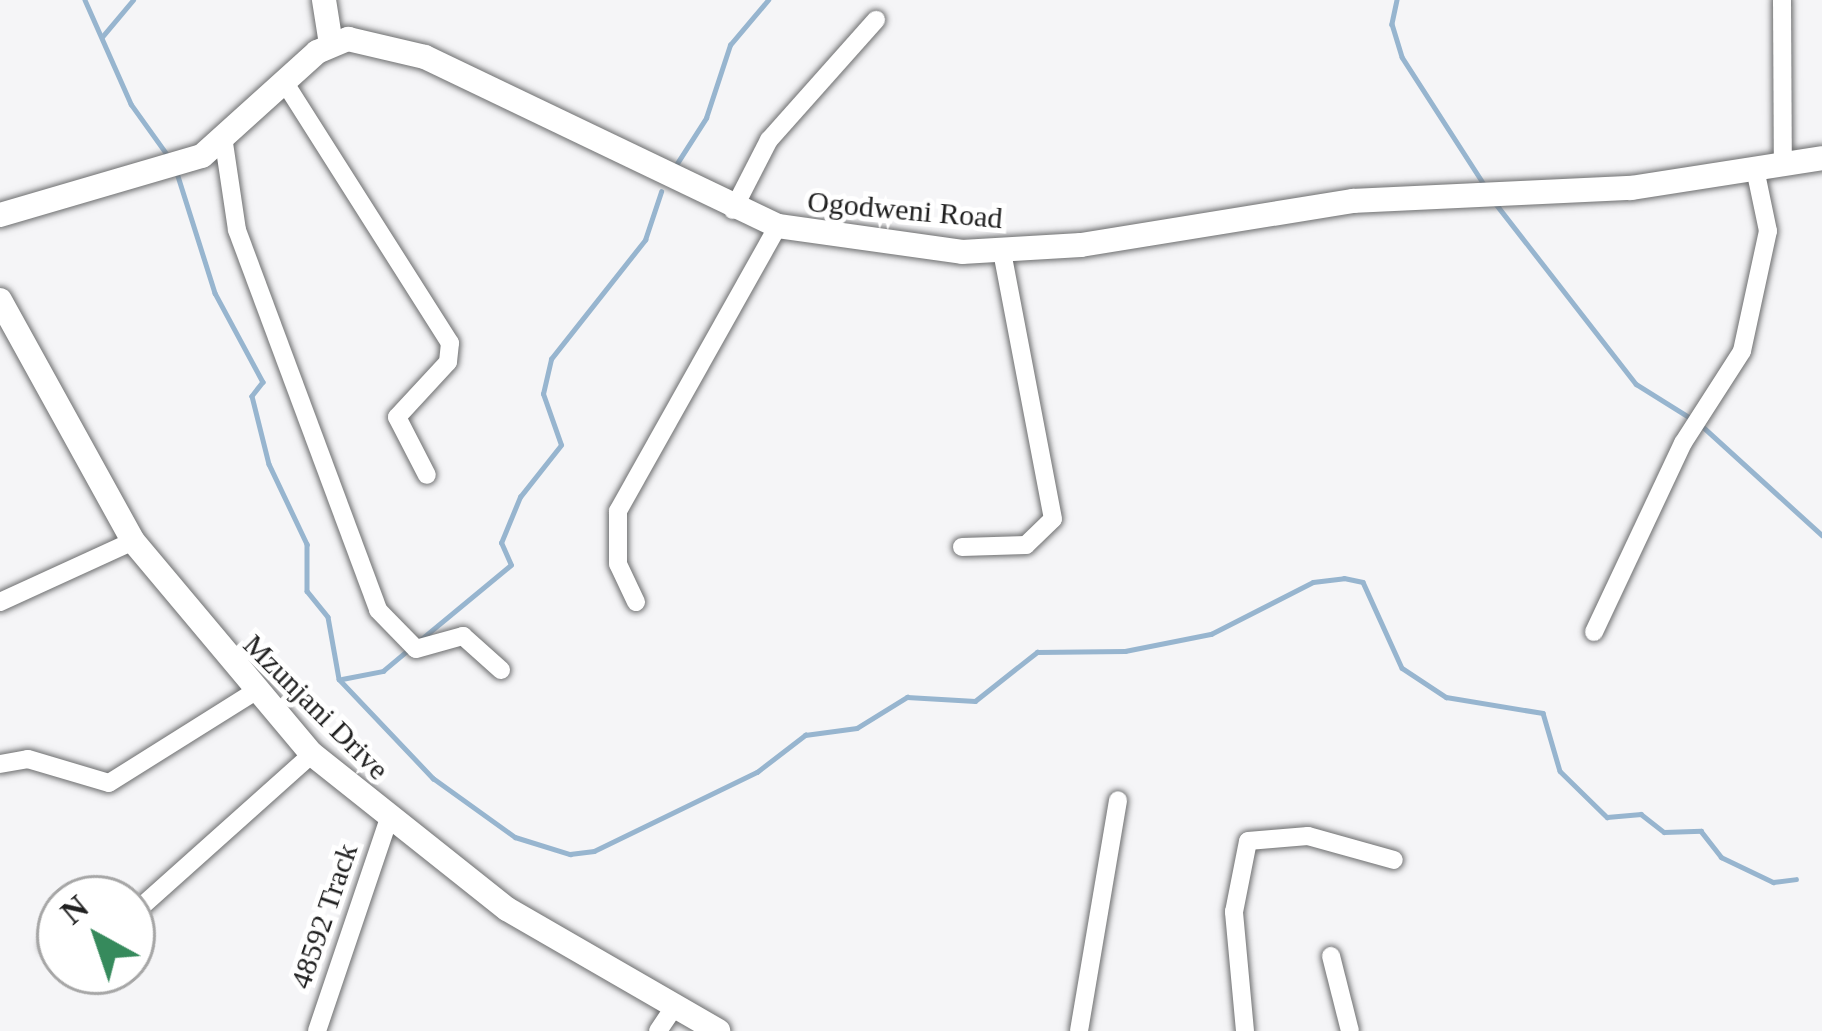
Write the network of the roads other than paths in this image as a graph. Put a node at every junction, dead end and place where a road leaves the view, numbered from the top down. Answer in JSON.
{"nodes":[{"id":1,"x":325,"y":0,"type":"edge"},
{"id":2,"x":1782,"y":0,"type":"edge"},
{"id":3,"x":877,"y":20,"type":"dead end"},
{"id":4,"x":331,"y":44,"type":"junction"},
{"id":5,"x":286,"y":83,"type":"junction"},
{"id":6,"x":213,"y":150,"type":"junction"},
{"id":7,"x":1822,"y":158,"type":"edge"},
{"id":8,"x":1783,"y":165,"type":"junction"},
{"id":9,"x":1755,"y":169,"type":"junction"},
{"id":10,"x":733,"y":210,"type":"junction"},
{"id":11,"x":0,"y":215,"type":"edge"},
{"id":12,"x":778,"y":226,"type":"junction"},
{"id":13,"x":1002,"y":251,"type":"junction"},
{"id":14,"x":0,"y":300,"type":"edge"},
{"id":15,"x":427,"y":475,"type":"dead end"},
{"id":16,"x":134,"y":541,"type":"junction"},
{"id":17,"x":962,"y":547,"type":"dead end"},
{"id":18,"x":0,"y":602,"type":"edge"},
{"id":19,"x":636,"y":602,"type":"dead end"},
{"id":20,"x":1594,"y":632,"type":"dead end"},
{"id":21,"x":501,"y":670,"type":"dead end"},
{"id":22,"x":254,"y":692,"type":"junction"},
{"id":23,"x":312,"y":754,"type":"junction"},
{"id":24,"x":0,"y":764,"type":"edge"},
{"id":25,"x":1118,"y":800,"type":"dead end"},
{"id":26,"x":388,"y":821,"type":"junction"},
{"id":27,"x":1394,"y":860,"type":"dead end"},
{"id":28,"x":156,"y":894,"type":"edge"},
{"id":29,"x":1331,"y":956,"type":"dead end"},
{"id":30,"x":675,"y":1006,"type":"junction"},
{"id":31,"x":317,"y":1031,"type":"edge"},
{"id":32,"x":658,"y":1031,"type":"edge"},
{"id":33,"x":718,"y":1031,"type":"edge"},
{"id":34,"x":1079,"y":1031,"type":"edge"},
{"id":35,"x":1245,"y":1031,"type":"edge"},
{"id":36,"x":1349,"y":1031,"type":"edge"}],
"edges":[{"from":1,"to":4,"type":"street"},
{"from":2,"to":8,"type":"street"},
{"from":3,"to":10,"type":"street"},
{"from":4,"to":5,"type":"street"},
{"from":4,"to":10,"type":"street","name":"Ogodweni Road"},
{"from":5,"to":6,"type":"street"},
{"from":5,"to":15,"type":"street"},
{"from":6,"to":11,"type":"street"},
{"from":6,"to":21,"type":"street"},
{"from":7,"to":8,"type":"street","name":"Ogodweni Road"},
{"from":8,"to":9,"type":"street","name":"Ogodweni Road"},
{"from":9,"to":13,"type":"street","name":"Ogodweni Road"},
{"from":9,"to":20,"type":"street"},
{"from":10,"to":12,"type":"street","name":"Ogodweni Road"},
{"from":12,"to":13,"type":"street","name":"Ogodweni Road"},
{"from":12,"to":19,"type":"street"},
{"from":13,"to":17,"type":"street"},
{"from":14,"to":16,"type":"street","name":"Mzunjani Drive"},
{"from":16,"to":18,"type":"street"},
{"from":16,"to":22,"type":"street","name":"Mzunjani Drive"},
{"from":22,"to":23,"type":"street","name":"Mzunjani Drive"},
{"from":22,"to":24,"type":"street"},
{"from":23,"to":26,"type":"street","name":"Mzunjani Drive"},
{"from":23,"to":28,"type":"street"},
{"from":25,"to":34,"type":"street"},
{"from":26,"to":30,"type":"street","name":"Mzunjani Drive"},
{"from":26,"to":31,"type":"street","name":"48592 Track"},
{"from":27,"to":35,"type":"street"},
{"from":29,"to":36,"type":"street"},
{"from":30,"to":32,"type":"street"},
{"from":30,"to":33,"type":"street","name":"Mzunjani Drive"}]}
